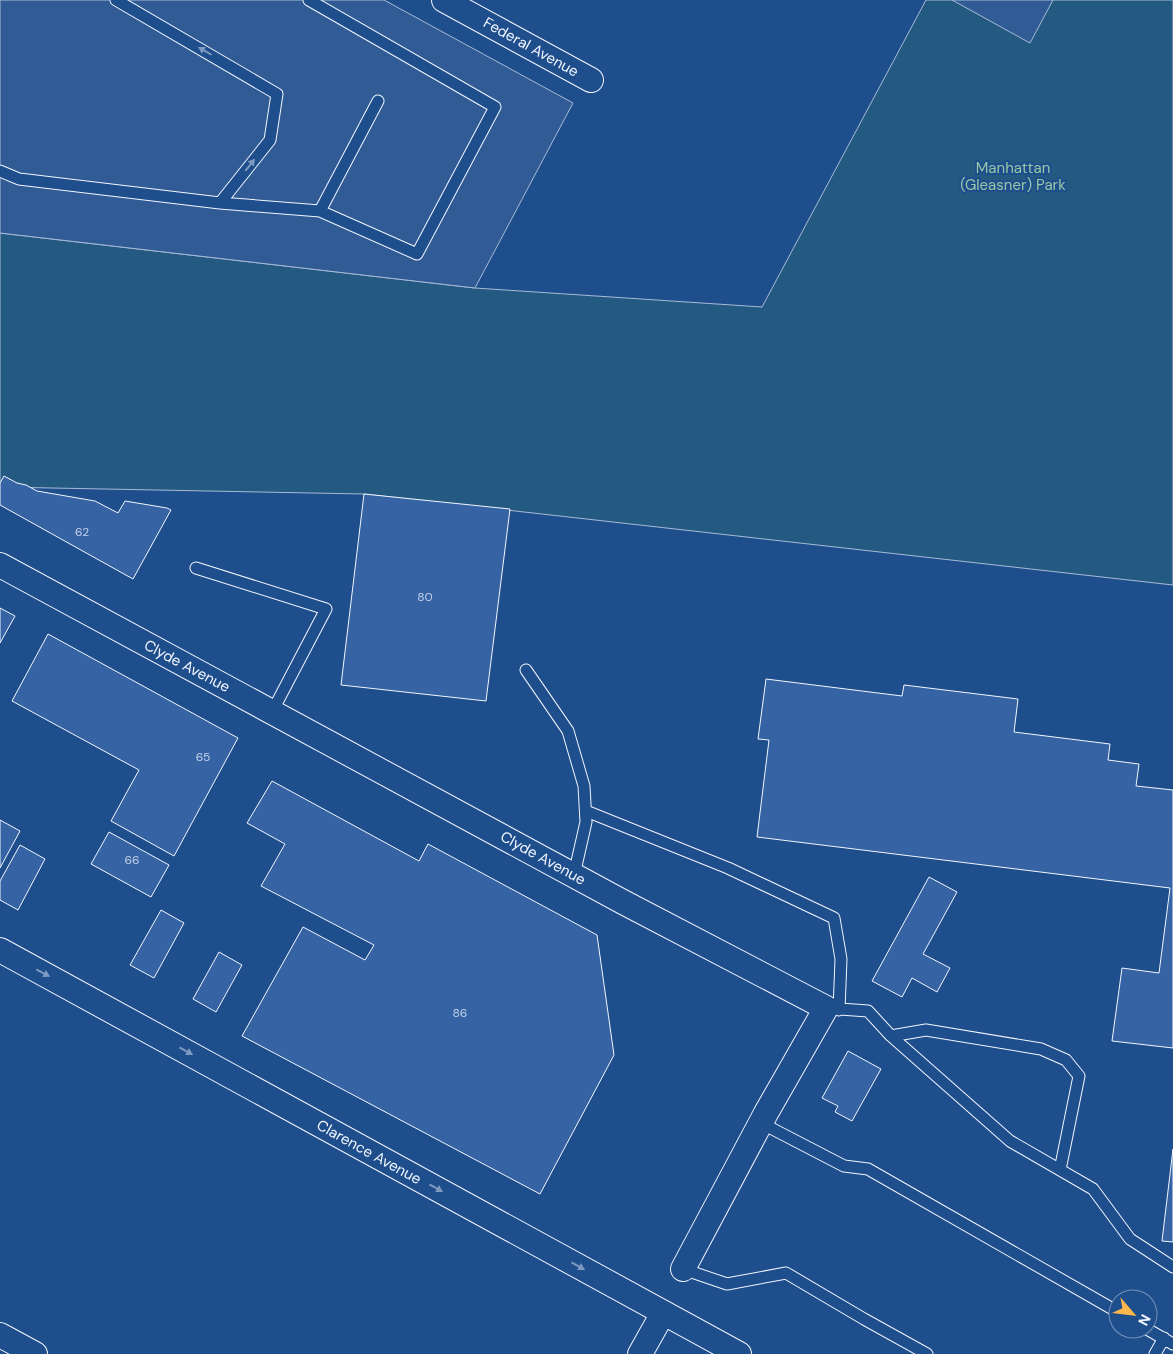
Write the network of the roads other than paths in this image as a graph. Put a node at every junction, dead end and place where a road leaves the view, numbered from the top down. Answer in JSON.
{"nodes":[{"id":1,"x":116,"y":0,"type":"edge"},
{"id":2,"x":309,"y":0,"type":"edge"},
{"id":3,"x":444,"y":0,"type":"edge"},
{"id":4,"x":591,"y":80,"type":"dead end"},
{"id":5,"x":378,"y":101,"type":"dead end"},
{"id":6,"x":0,"y":171,"type":"edge"},
{"id":7,"x":220,"y":204,"type":"junction"},
{"id":8,"x":320,"y":212,"type":"junction"},
{"id":9,"x":0,"y":565,"type":"edge"},
{"id":10,"x":196,"y":568,"type":"dead end"},
{"id":11,"x":526,"y":670,"type":"dead end"},
{"id":12,"x":272,"y":712,"type":"junction"},
{"id":13,"x":586,"y":811,"type":"junction"},
{"id":14,"x":574,"y":875,"type":"junction"},
{"id":15,"x":0,"y":950,"type":"edge"},
{"id":16,"x":832,"y":1009,"type":"junction"},
{"id":17,"x":891,"y":1036,"type":"junction"},
{"id":18,"x":761,"y":1123,"type":"junction"},
{"id":19,"x":1060,"y":1170,"type":"junction"},
{"id":20,"x":1173,"y":1267,"type":"edge"},
{"id":21,"x":683,"y":1269,"type":"joint"},
{"id":22,"x":1108,"y":1306,"type":"edge"},
{"id":23,"x":663,"y":1313,"type":"junction"},
{"id":24,"x":0,"y":1335,"type":"edge"},
{"id":25,"x":1168,"y":1341,"type":"edge"},
{"id":26,"x":35,"y":1354,"type":"edge"},
{"id":27,"x":640,"y":1354,"type":"edge"},
{"id":28,"x":739,"y":1354,"type":"edge"},
{"id":29,"x":927,"y":1354,"type":"edge"},
{"id":30,"x":1155,"y":1354,"type":"edge"}],
"edges":[{"from":7,"to":1,"type":"lane","one_way":true},
{"from":2,"to":8,"type":"lane"},
{"from":3,"to":4,"type":"street","name":"Federal Avenue"},
{"from":5,"to":8,"type":"lane"},
{"from":6,"to":7,"type":"lane"},
{"from":7,"to":8,"type":"lane"},
{"from":9,"to":12,"type":"street","name":"Clyde Avenue"},
{"from":10,"to":12,"type":"lane"},
{"from":11,"to":13,"type":"lane"},
{"from":12,"to":14,"type":"street","name":"Clyde Avenue"},
{"from":13,"to":14,"type":"lane"},
{"from":13,"to":16,"type":"lane"},
{"from":14,"to":16,"type":"street","name":"Clyde Avenue"},
{"from":15,"to":23,"type":"street","name":"Clarence Avenue","one_way":true},
{"from":16,"to":17,"type":"lane"},
{"from":16,"to":18,"type":"street"},
{"from":17,"to":19,"type":"lane"},
{"from":17,"to":19,"type":"lane"},
{"from":18,"to":21,"type":"street"},
{"from":18,"to":22,"type":"lane"},
{"from":19,"to":20,"type":"lane"},
{"from":21,"to":29,"type":"lane"},
{"from":23,"to":27,"type":"street"},
{"from":23,"to":28,"type":"street","name":"Clarence Avenue"},
{"from":24,"to":26,"type":"street"},
{"from":25,"to":30,"type":"lane"}]}
